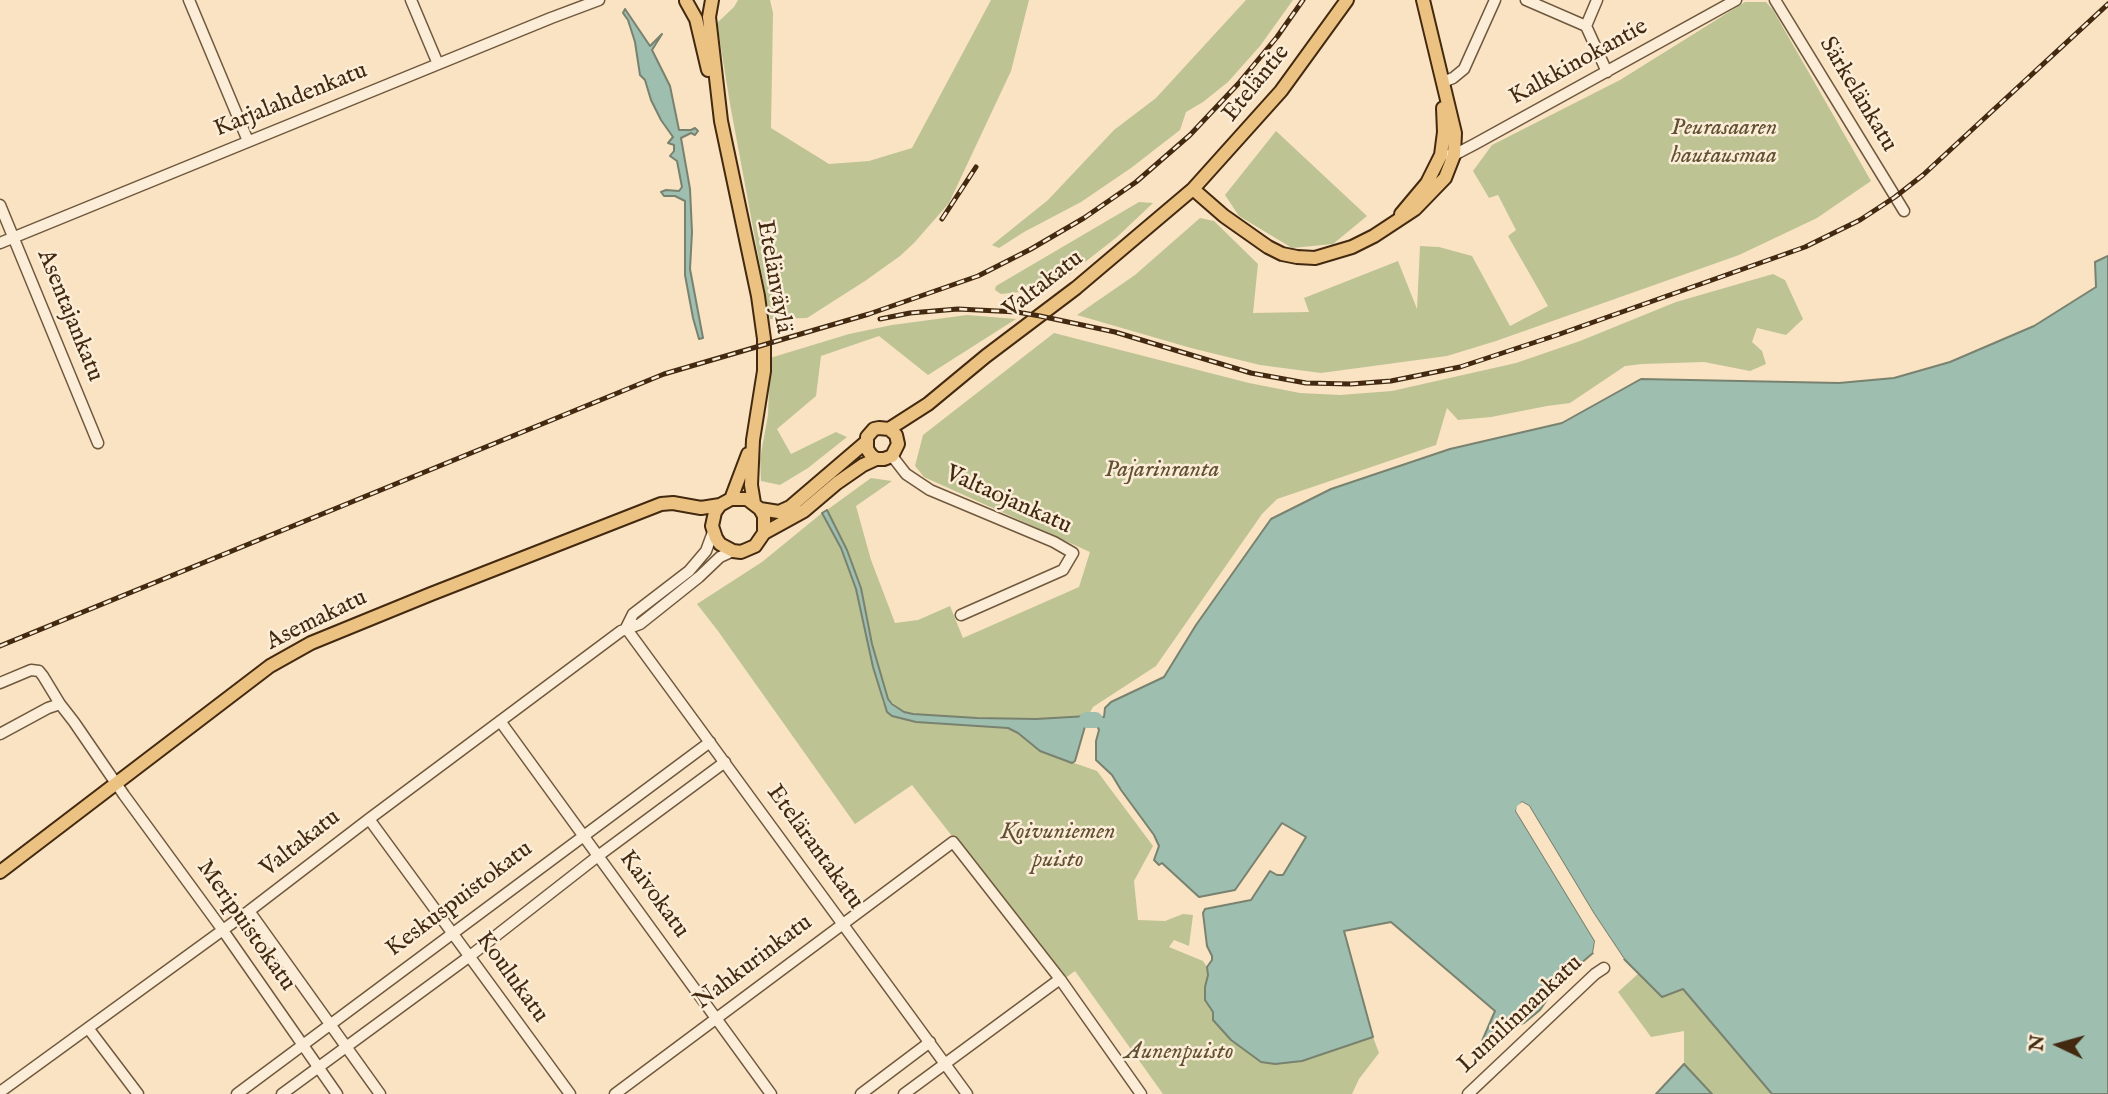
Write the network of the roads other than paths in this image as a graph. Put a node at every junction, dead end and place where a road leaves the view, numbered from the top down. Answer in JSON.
{"nodes":[{"id":1,"x":189,"y":0,"type":"edge"},
{"id":2,"x":411,"y":0,"type":"edge"},
{"id":3,"x":599,"y":0,"type":"edge"},
{"id":4,"x":685,"y":0,"type":"edge"},
{"id":5,"x":710,"y":0,"type":"edge"},
{"id":6,"x":1347,"y":0,"type":"edge"},
{"id":7,"x":1423,"y":0,"type":"edge"},
{"id":8,"x":1495,"y":0,"type":"edge"},
{"id":9,"x":1526,"y":0,"type":"edge"},
{"id":10,"x":1597,"y":0,"type":"edge"},
{"id":11,"x":1736,"y":0,"type":"edge"},
{"id":12,"x":1775,"y":0,"type":"edge"},
{"id":13,"x":1586,"y":26,"type":"junction"},
{"id":14,"x":438,"y":64,"type":"junction"},
{"id":15,"x":1607,"y":72,"type":"junction"},
{"id":16,"x":1443,"y":82,"type":"junction"},
{"id":17,"x":721,"y":121,"type":"junction"},
{"id":18,"x":247,"y":141,"type":"junction"},
{"id":19,"x":1441,"y":155,"type":"junction"},
{"id":20,"x":1454,"y":155,"type":"junction"},
{"id":21,"x":1193,"y":189,"type":"junction"},
{"id":22,"x":0,"y":205,"type":"edge"},
{"id":23,"x":1904,"y":211,"type":"dead end"},
{"id":24,"x":1394,"y":222,"type":"junction"},
{"id":25,"x":14,"y":237,"type":"junction"},
{"id":26,"x":0,"y":243,"type":"edge"},
{"id":27,"x":918,"y":411,"type":"junction"},
{"id":28,"x":889,"y":429,"type":"junction"},
{"id":29,"x":753,"y":440,"type":"junction"},
{"id":30,"x":866,"y":442,"type":"junction"},
{"id":31,"x":98,"y":443,"type":"dead end"},
{"id":32,"x":895,"y":450,"type":"junction"},
{"id":33,"x":876,"y":459,"type":"junction"},
{"id":34,"x":726,"y":502,"type":"junction"},
{"id":35,"x":757,"y":506,"type":"junction"},
{"id":36,"x":701,"y":508,"type":"junction"},
{"id":37,"x":713,"y":526,"type":"junction"},
{"id":38,"x":764,"y":533,"type":"junction"},
{"id":39,"x":733,"y":551,"type":"junction"},
{"id":40,"x":961,"y":615,"type":"dead end"},
{"id":41,"x":626,"y":628,"type":"junction"},
{"id":42,"x":0,"y":683,"type":"edge"},
{"id":43,"x":60,"y":704,"type":"junction"},
{"id":44,"x":500,"y":721,"type":"junction"},
{"id":45,"x":0,"y":734,"type":"edge"},
{"id":46,"x":710,"y":742,"type":"junction"},
{"id":47,"x":725,"y":762,"type":"junction"},
{"id":48,"x":116,"y":783,"type":"junction"},
{"id":49,"x":369,"y":819,"type":"junction"},
{"id":50,"x":583,"y":835,"type":"junction"},
{"id":51,"x":598,"y":856,"type":"junction"},
{"id":52,"x":0,"y":872,"type":"edge"},
{"id":53,"x":249,"y":911,"type":"junction"},
{"id":54,"x":843,"y":923,"type":"junction"},
{"id":55,"x":222,"y":929,"type":"junction"},
{"id":56,"x":452,"y":932,"type":"junction"},
{"id":57,"x":470,"y":956,"type":"junction"},
{"id":58,"x":1604,"y":968,"type":"dead end"},
{"id":59,"x":1060,"y":979,"type":"junction"},
{"id":60,"x":716,"y":1018,"type":"junction"},
{"id":61,"x":329,"y":1024,"type":"junction"},
{"id":62,"x":88,"y":1028,"type":"junction"},
{"id":63,"x":930,"y":1042,"type":"junction"},
{"id":64,"x":302,"y":1045,"type":"junction"},
{"id":65,"x":346,"y":1047,"type":"junction"},
{"id":66,"x":945,"y":1063,"type":"junction"},
{"id":67,"x":319,"y":1067,"type":"junction"},
{"id":68,"x":0,"y":1092,"type":"edge"},
{"id":69,"x":138,"y":1094,"type":"edge"},
{"id":70,"x":237,"y":1094,"type":"edge"},
{"id":71,"x":282,"y":1094,"type":"edge"},
{"id":72,"x":337,"y":1094,"type":"edge"},
{"id":73,"x":380,"y":1094,"type":"edge"},
{"id":74,"x":570,"y":1094,"type":"edge"},
{"id":75,"x":615,"y":1094,"type":"edge"},
{"id":76,"x":771,"y":1094,"type":"edge"},
{"id":77,"x":861,"y":1094,"type":"edge"},
{"id":78,"x":904,"y":1094,"type":"edge"},
{"id":79,"x":967,"y":1094,"type":"edge"},
{"id":80,"x":1141,"y":1094,"type":"edge"},
{"id":81,"x":1468,"y":1094,"type":"edge"}],
"edges":[{"from":1,"to":18,"type":"street"},
{"from":2,"to":14,"type":"street"},
{"from":3,"to":14,"type":"street","name":"Karjalahdenkatu"},
{"from":4,"to":5,"type":"main road"},
{"from":4,"to":17,"type":"main road","name":"Etelänväylä"},
{"from":5,"to":17,"type":"main road","name":"Etelänväylä"},
{"from":6,"to":21,"type":"main road","name":"Eteläntie"},
{"from":7,"to":16,"type":"main road"},
{"from":8,"to":16,"type":"street"},
{"from":9,"to":13,"type":"street"},
{"from":10,"to":13,"type":"street"},
{"from":11,"to":15,"type":"street","name":"Kalkkinokantie"},
{"from":12,"to":23,"type":"street","name":"Särkelänkatu"},
{"from":13,"to":15,"type":"street"},
{"from":14,"to":18,"type":"street","name":"Karjalahdenkatu"},
{"from":15,"to":20,"type":"street","name":"Kalkkinokantie"},
{"from":16,"to":19,"type":"main road"},
{"from":16,"to":20,"type":"main road"},
{"from":17,"to":29,"type":"main road","name":"Etelänväylä"},
{"from":18,"to":25,"type":"street","name":"Karjalahdenkatu"},
{"from":19,"to":20,"type":"street","name":"Kalkkinokantie"},
{"from":19,"to":24,"type":"main road"},
{"from":20,"to":24,"type":"main road"},
{"from":21,"to":24,"type":"main road"},
{"from":21,"to":27,"type":"main road","name":"Valtakatu"},
{"from":22,"to":25,"type":"street","name":"Asentajankatu"},
{"from":25,"to":26,"type":"street","name":"Karjalahdenkatu"},
{"from":25,"to":31,"type":"street","name":"Asentajankatu"},
{"from":27,"to":28,"type":"main road","name":"Valtakatu"},
{"from":27,"to":32,"type":"main road","name":"Valtakatu"},
{"from":28,"to":30,"type":"main road"},
{"from":28,"to":32,"type":"main road"},
{"from":29,"to":34,"type":"main road","name":"Etelänväylä"},
{"from":29,"to":35,"type":"main road","name":"Etelänväylä"},
{"from":30,"to":33,"type":"main road"},
{"from":30,"to":35,"type":"main road"},
{"from":32,"to":33,"type":"main road"},
{"from":32,"to":40,"type":"street","name":"Valtaojankatu"},
{"from":33,"to":38,"type":"main road"},
{"from":34,"to":35,"type":"main road"},
{"from":34,"to":36,"type":"main road","name":"Asemakatu"},
{"from":34,"to":37,"type":"main road"},
{"from":35,"to":38,"type":"main road"},
{"from":36,"to":37,"type":"main road"},
{"from":36,"to":48,"type":"main road","name":"Asemakatu"},
{"from":37,"to":39,"type":"main road"},
{"from":37,"to":41,"type":"street","name":"Valtakatu"},
{"from":38,"to":39,"type":"main road"},
{"from":39,"to":41,"type":"street","name":"Valtakatu"},
{"from":41,"to":44,"type":"street","name":"Valtakatu"},
{"from":41,"to":46,"type":"street","name":"Etelärantakatu"},
{"from":42,"to":43,"type":"street","name":"Meripuistokatu"},
{"from":43,"to":45,"type":"street"},
{"from":43,"to":48,"type":"street","name":"Meripuistokatu"},
{"from":44,"to":49,"type":"street","name":"Valtakatu"},
{"from":44,"to":50,"type":"street","name":"Kaivokatu"},
{"from":46,"to":47,"type":"street","name":"Etelärantakatu"},
{"from":46,"to":50,"type":"street","name":"Keskuspuistokatu"},
{"from":47,"to":51,"type":"street","name":"Keskuspuistokatu"},
{"from":47,"to":54,"type":"street","name":"Etelärantakatu"},
{"from":48,"to":52,"type":"main road","name":"Asemakatu"},
{"from":48,"to":55,"type":"street","name":"Meripuistokatu"},
{"from":49,"to":53,"type":"street","name":"Valtakatu"},
{"from":49,"to":56,"type":"street","name":"Koulukatu"},
{"from":50,"to":51,"type":"street","name":"Kaivokatu"},
{"from":50,"to":56,"type":"street","name":"Keskuspuistokatu"},
{"from":51,"to":57,"type":"street","name":"Keskuspuistokatu"},
{"from":51,"to":60,"type":"street","name":"Kaivokatu"},
{"from":53,"to":55,"type":"street","name":"Valtakatu"},
{"from":53,"to":61,"type":"street","name":"Meripuistokatu"},
{"from":54,"to":59,"type":"street","name":"Nahkurinkatu"},
{"from":54,"to":60,"type":"street","name":"Nahkurinkatu"},
{"from":54,"to":63,"type":"street","name":"Etelärantakatu"},
{"from":55,"to":62,"type":"street","name":"Valtakatu"},
{"from":55,"to":64,"type":"street","name":"Meripuistokatu"},
{"from":56,"to":57,"type":"street","name":"Koulukatu"},
{"from":56,"to":61,"type":"street","name":"Keskuspuistokatu"},
{"from":57,"to":65,"type":"street","name":"Keskuspuistokatu"},
{"from":57,"to":74,"type":"street","name":"Koulukatu"},
{"from":58,"to":81,"type":"street","name":"Lumilinnankatu"},
{"from":59,"to":66,"type":"street"},
{"from":59,"to":80,"type":"street"},
{"from":60,"to":75,"type":"street","name":"Nahkurinkatu"},
{"from":60,"to":76,"type":"street","name":"Kaivokatu"},
{"from":61,"to":64,"type":"street","name":"Keskuspuistokatu"},
{"from":61,"to":65,"type":"street","name":"Meripuistokatu"},
{"from":62,"to":68,"type":"street","name":"Valtakatu"},
{"from":62,"to":69,"type":"street"},
{"from":63,"to":66,"type":"street","name":"Etelärantakatu"},
{"from":63,"to":77,"type":"street"},
{"from":64,"to":67,"type":"street","name":"Meripuistokatu"},
{"from":64,"to":70,"type":"street","name":"Keskuspuistokatu"},
{"from":65,"to":67,"type":"street","name":"Keskuspuistokatu"},
{"from":65,"to":73,"type":"street","name":"Meripuistokatu"},
{"from":66,"to":78,"type":"street"},
{"from":66,"to":79,"type":"street","name":"Etelärantakatu"},
{"from":67,"to":71,"type":"street","name":"Keskuspuistokatu"},
{"from":67,"to":72,"type":"street","name":"Meripuistokatu"}]}
